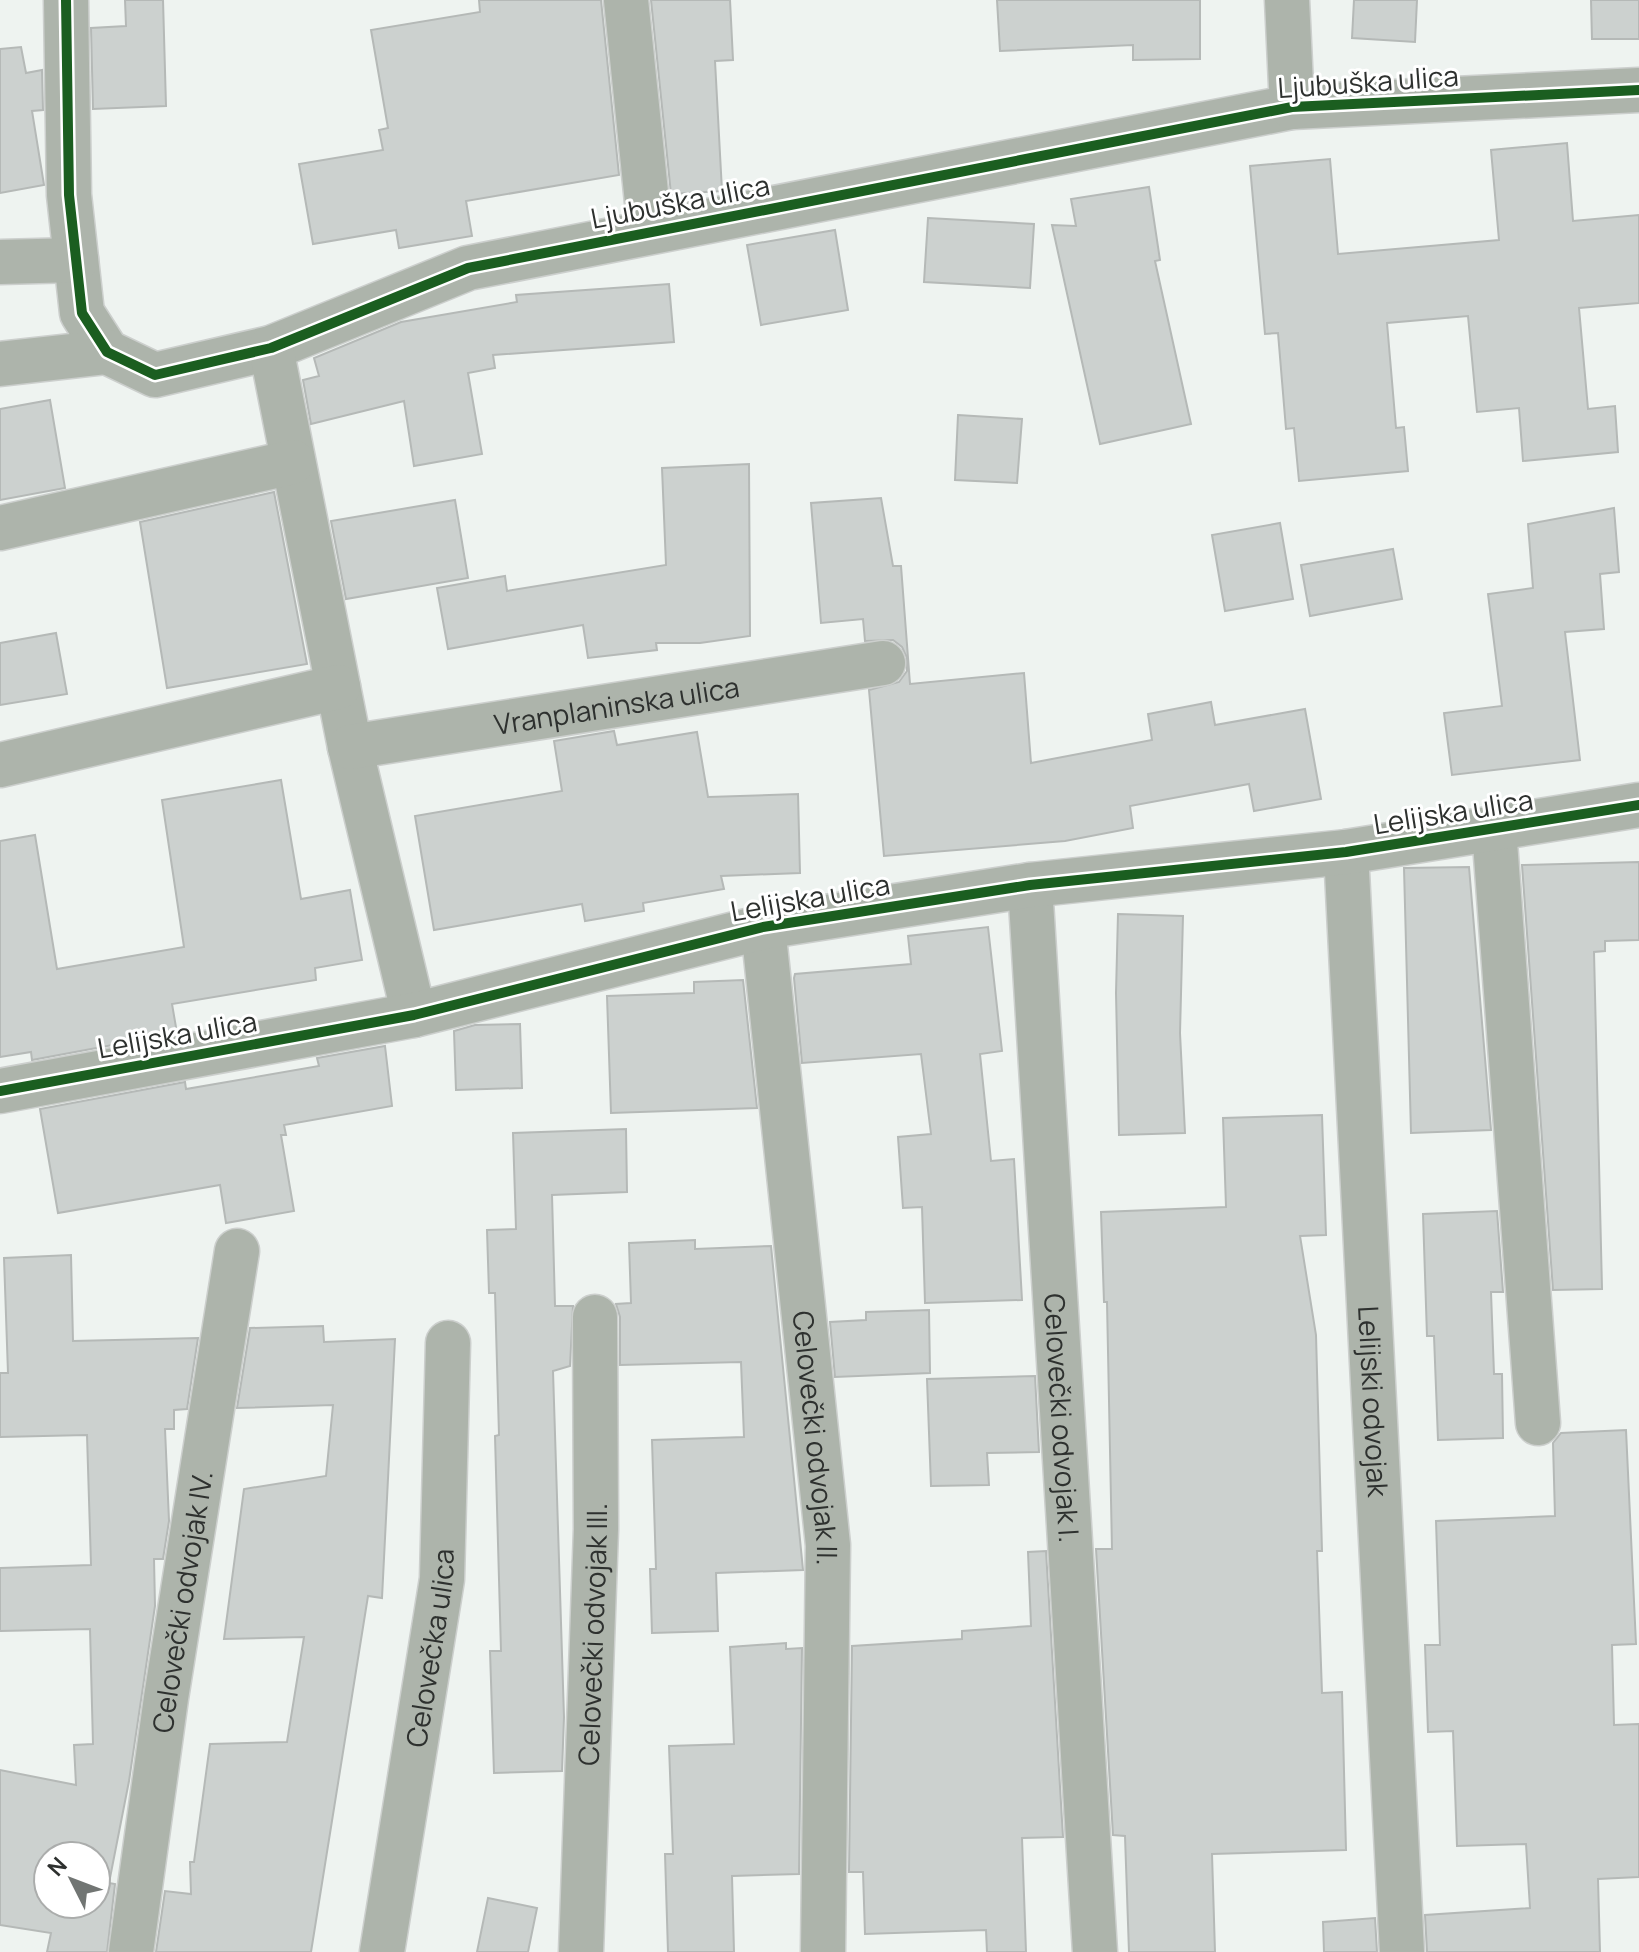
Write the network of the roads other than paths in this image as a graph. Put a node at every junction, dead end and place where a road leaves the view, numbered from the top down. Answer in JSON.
{"nodes":[{"id":1,"x":66,"y":0,"type":"edge"},
{"id":2,"x":626,"y":0,"type":"edge"},
{"id":3,"x":1287,"y":0,"type":"edge"},
{"id":4,"x":1639,"y":90,"type":"edge"},
{"id":5,"x":1292,"y":107,"type":"junction"},
{"id":6,"x":650,"y":231,"type":"junction"},
{"id":7,"x":76,"y":260,"type":"junction"},
{"id":8,"x":0,"y":262,"type":"edge"},
{"id":9,"x":271,"y":348,"type":"junction"},
{"id":10,"x":107,"y":352,"type":"junction"},
{"id":11,"x":0,"y":364,"type":"edge"},
{"id":12,"x":293,"y":462,"type":"junction"},
{"id":13,"x":0,"y":528,"type":"edge"},
{"id":14,"x":883,"y":663,"type":"dead end"},
{"id":15,"x":338,"y":687,"type":"junction"},
{"id":16,"x":350,"y":747,"type":"junction"},
{"id":17,"x":0,"y":765,"type":"edge"},
{"id":18,"x":1639,"y":805,"type":"edge"},
{"id":19,"x":1494,"y":829,"type":"junction"},
{"id":20,"x":1346,"y":852,"type":"junction"},
{"id":21,"x":1030,"y":885,"type":"junction"},
{"id":22,"x":763,"y":927,"type":"junction"},
{"id":23,"x":414,"y":1015,"type":"junction"},
{"id":24,"x":0,"y":1091,"type":"edge"},
{"id":25,"x":237,"y":1251,"type":"dead end"},
{"id":26,"x":595,"y":1317,"type":"dead end"},
{"id":27,"x":448,"y":1343,"type":"dead end"},
{"id":28,"x":1538,"y":1423,"type":"dead end"},
{"id":29,"x":131,"y":1952,"type":"edge"},
{"id":30,"x":382,"y":1952,"type":"edge"},
{"id":31,"x":581,"y":1952,"type":"edge"},
{"id":32,"x":823,"y":1952,"type":"edge"},
{"id":33,"x":1095,"y":1952,"type":"edge"},
{"id":34,"x":1402,"y":1952,"type":"edge"}],
"edges":[{"from":1,"to":7,"type":"street"},
{"from":2,"to":6,"type":"street","name":"Ljubuška ulica"},
{"from":3,"to":5,"type":"street","name":"Ljubuška ulica"},
{"from":4,"to":5,"type":"street","name":"Ljubuška ulica"},
{"from":5,"to":6,"type":"street","name":"Ljubuška ulica"},
{"from":6,"to":9,"type":"street","name":"Ljubuška ulica"},
{"from":7,"to":8,"type":"street"},
{"from":7,"to":10,"type":"street"},
{"from":9,"to":10,"type":"street","name":"Ljubuška ulica"},
{"from":9,"to":12,"type":"street"},
{"from":10,"to":11,"type":"street"},
{"from":12,"to":13,"type":"street"},
{"from":12,"to":15,"type":"street"},
{"from":14,"to":16,"type":"street","name":"Vranplaninska ulica"},
{"from":15,"to":16,"type":"street"},
{"from":15,"to":17,"type":"street"},
{"from":16,"to":23,"type":"street"},
{"from":18,"to":19,"type":"street","name":"Lelijska ulica"},
{"from":19,"to":20,"type":"street","name":"Lelijska ulica"},
{"from":19,"to":28,"type":"street","name":"Lelijska ulica"},
{"from":20,"to":21,"type":"street","name":"Lelijska ulica"},
{"from":20,"to":34,"type":"street","name":"Lelijski odvojak"},
{"from":21,"to":22,"type":"street","name":"Lelijska ulica"},
{"from":21,"to":33,"type":"street","name":"Celovečki odvojak I."},
{"from":22,"to":23,"type":"street","name":"Lelijska ulica"},
{"from":22,"to":32,"type":"street","name":"Celovečki odvojak II."},
{"from":23,"to":24,"type":"street","name":"Lelijska ulica"},
{"from":25,"to":29,"type":"street","name":"Celovečki odvojak IV."},
{"from":26,"to":31,"type":"street","name":"Celovečki odvojak III."},
{"from":27,"to":30,"type":"street","name":"Celovečka ulica"}]}
